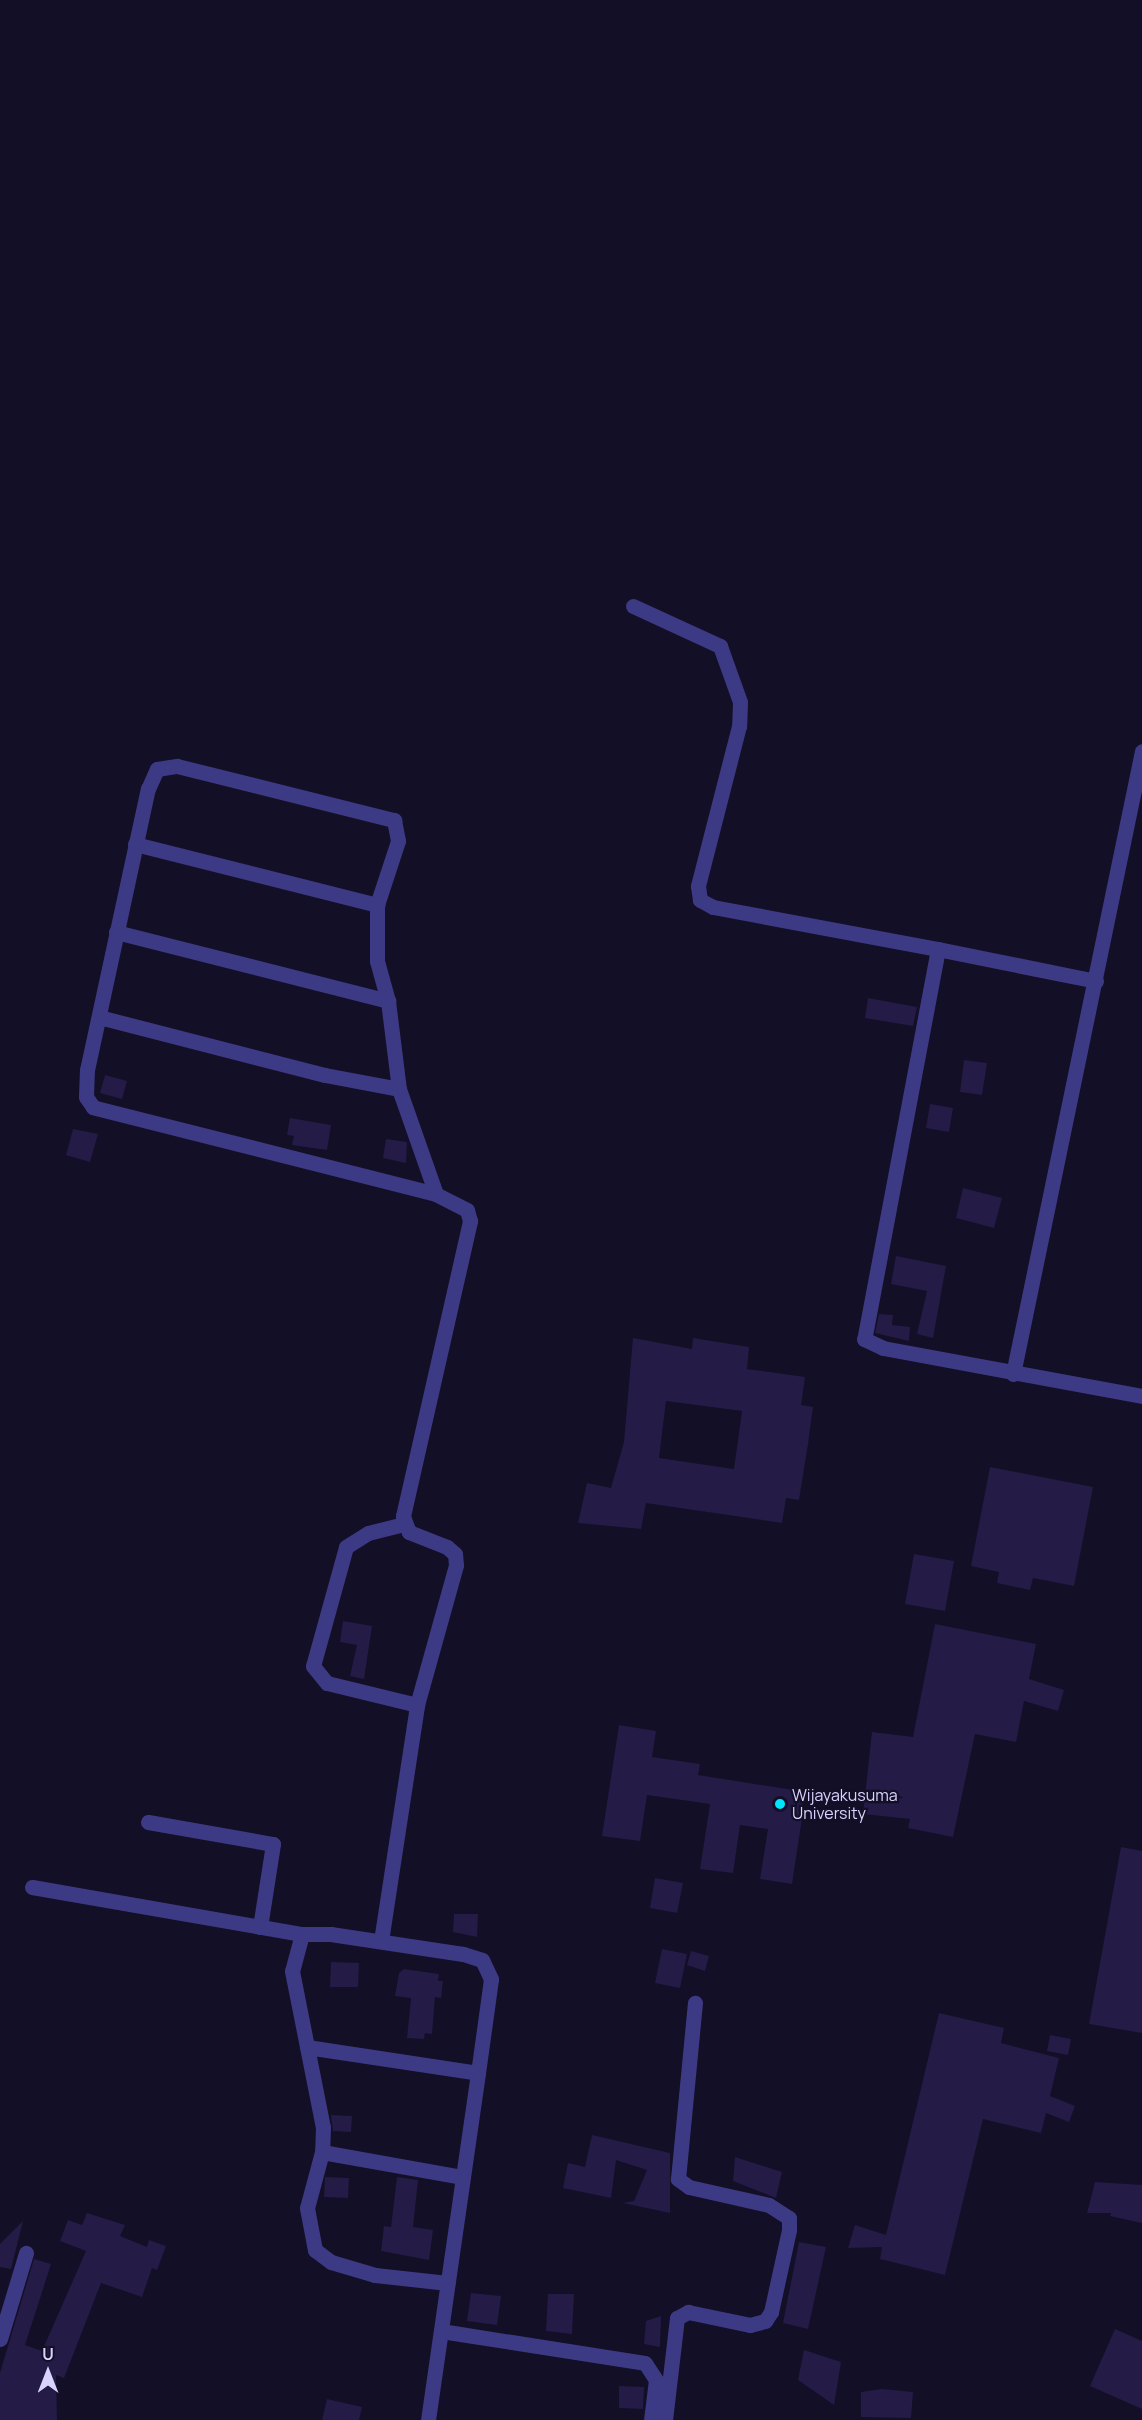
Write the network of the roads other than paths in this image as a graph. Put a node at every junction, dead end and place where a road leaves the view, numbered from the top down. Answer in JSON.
{"nodes":[{"id":1,"x":633,"y":606,"type":"dead end"},
{"id":2,"x":1142,"y":751,"type":"edge"},
{"id":3,"x":135,"y":844,"type":"junction"},
{"id":4,"x":377,"y":905,"type":"junction"},
{"id":5,"x":116,"y":932,"type":"junction"},
{"id":6,"x":938,"y":949,"type":"junction"},
{"id":7,"x":1096,"y":981,"type":"junction"},
{"id":8,"x":388,"y":1000,"type":"junction"},
{"id":9,"x":99,"y":1017,"type":"junction"},
{"id":10,"x":399,"y":1089,"type":"junction"},
{"id":11,"x":436,"y":1194,"type":"junction"},
{"id":12,"x":1013,"y":1374,"type":"junction"},
{"id":13,"x":1142,"y":1396,"type":"edge"},
{"id":14,"x":404,"y":1524,"type":"junction"},
{"id":15,"x":417,"y":1706,"type":"junction"},
{"id":16,"x":148,"y":1822,"type":"dead end"},
{"id":17,"x":32,"y":1887,"type":"dead end"},
{"id":18,"x":260,"y":1927,"type":"junction"},
{"id":19,"x":302,"y":1934,"type":"junction"},
{"id":20,"x":381,"y":1941,"type":"junction"},
{"id":21,"x":695,"y":2003,"type":"dead end"},
{"id":22,"x":307,"y":2047,"type":"junction"},
{"id":23,"x":478,"y":2073,"type":"junction"},
{"id":24,"x":322,"y":2152,"type":"junction"},
{"id":25,"x":463,"y":2177,"type":"junction"},
{"id":26,"x":26,"y":2253,"type":"dead end"},
{"id":27,"x":448,"y":2283,"type":"junction"},
{"id":28,"x":441,"y":2331,"type":"junction"},
{"id":29,"x":0,"y":2339,"type":"edge"},
{"id":30,"x":428,"y":2420,"type":"edge"},
{"id":31,"x":651,"y":2420,"type":"edge"},
{"id":32,"x":665,"y":2420,"type":"edge"}],
"edges":[{"from":1,"to":6,"type":"street"},
{"from":2,"to":7,"type":"street"},
{"from":3,"to":4,"type":"street"},
{"from":3,"to":4,"type":"street"},
{"from":3,"to":5,"type":"street"},
{"from":4,"to":8,"type":"street"},
{"from":5,"to":8,"type":"street"},
{"from":5,"to":9,"type":"street"},
{"from":6,"to":7,"type":"street"},
{"from":6,"to":12,"type":"street"},
{"from":7,"to":12,"type":"street"},
{"from":8,"to":10,"type":"street"},
{"from":9,"to":10,"type":"street"},
{"from":9,"to":11,"type":"street"},
{"from":10,"to":11,"type":"street"},
{"from":11,"to":14,"type":"street"},
{"from":12,"to":13,"type":"street"},
{"from":14,"to":15,"type":"street"},
{"from":14,"to":15,"type":"street"},
{"from":15,"to":20,"type":"street"},
{"from":16,"to":18,"type":"street"},
{"from":17,"to":18,"type":"street"},
{"from":18,"to":19,"type":"street"},
{"from":19,"to":20,"type":"street"},
{"from":19,"to":22,"type":"street"},
{"from":20,"to":23,"type":"street"},
{"from":21,"to":32,"type":"street"},
{"from":22,"to":23,"type":"street"},
{"from":22,"to":24,"type":"street"},
{"from":23,"to":25,"type":"street"},
{"from":24,"to":25,"type":"street"},
{"from":24,"to":27,"type":"street"},
{"from":25,"to":27,"type":"street"},
{"from":26,"to":29,"type":"street"},
{"from":27,"to":28,"type":"street"},
{"from":28,"to":30,"type":"street"},
{"from":28,"to":31,"type":"street"}]}
